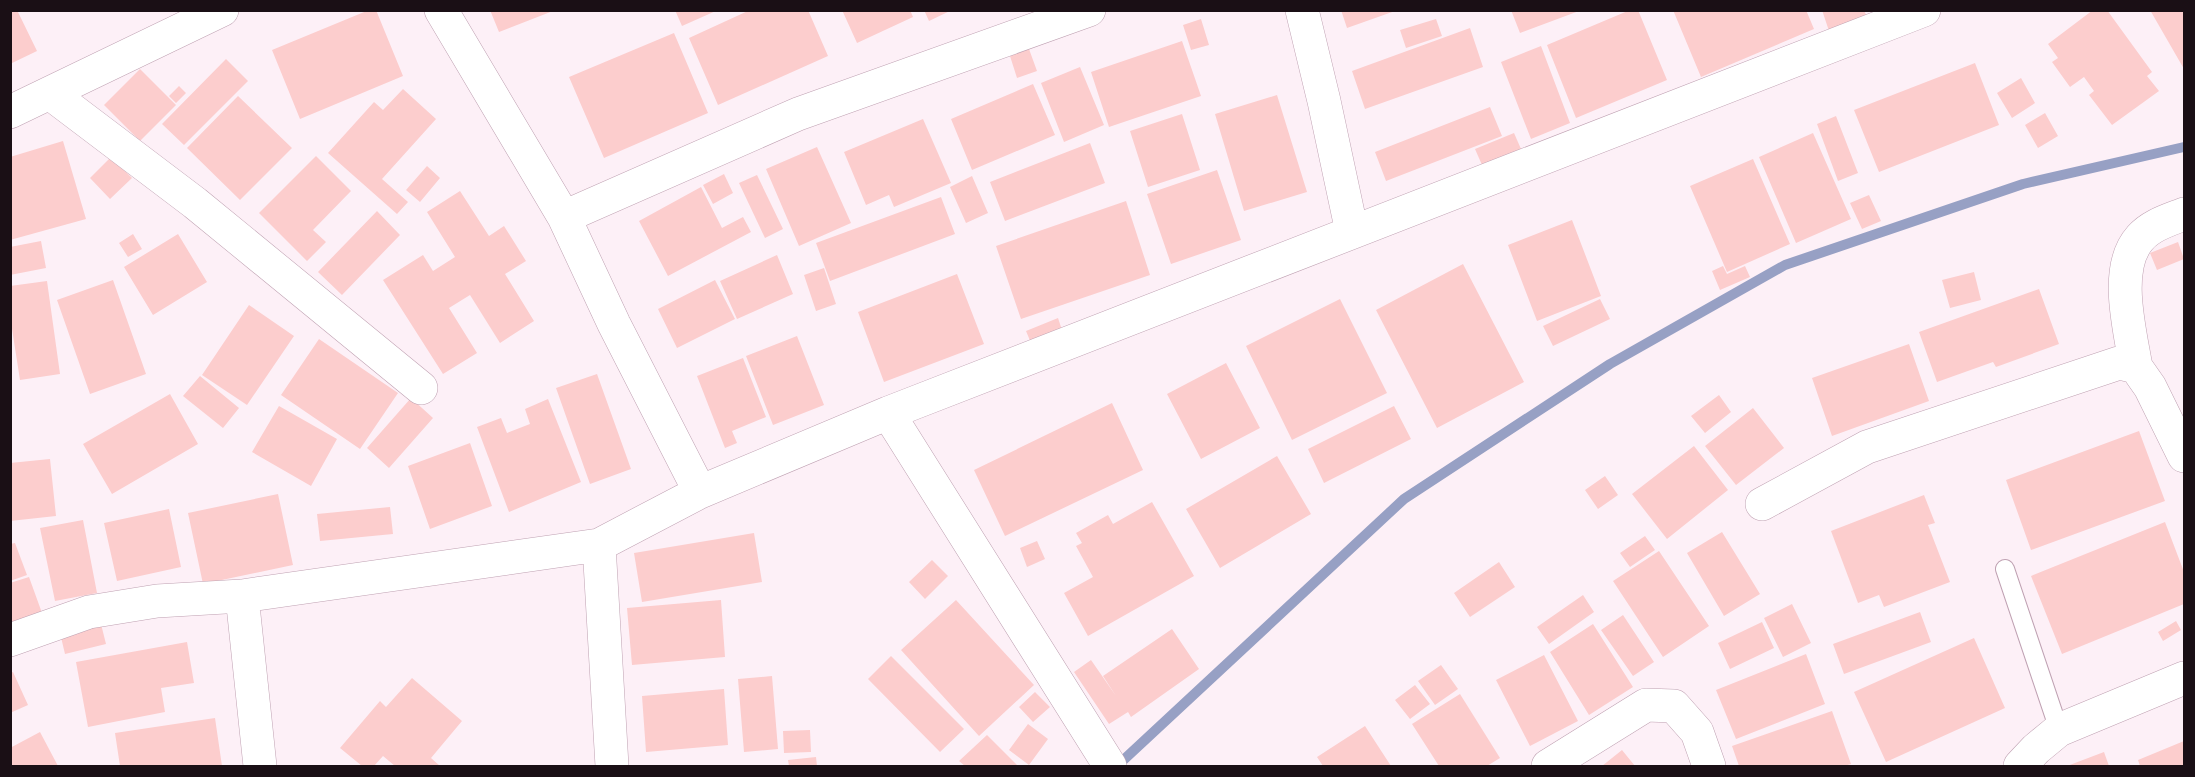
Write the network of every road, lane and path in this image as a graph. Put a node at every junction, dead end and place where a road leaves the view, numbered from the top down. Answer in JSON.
{"nodes":[{"id":1,"x":222,"y":10,"type":"edge"},
{"id":2,"x":441,"y":10,"type":"edge"},
{"id":3,"x":1089,"y":10,"type":"edge"},
{"id":4,"x":1302,"y":10,"type":"edge"},
{"id":5,"x":1924,"y":10,"type":"edge"},
{"id":6,"x":51,"y":94,"type":"junction"},
{"id":7,"x":10,"y":112,"type":"edge"},
{"id":8,"x":2184,"y":214,"type":"edge"},
{"id":9,"x":564,"y":217,"type":"junction"},
{"id":10,"x":1352,"y":232,"type":"junction"},
{"id":11,"x":2136,"y":368,"type":"junction"},
{"id":12,"x":421,"y":387,"type":"dead end"},
{"id":13,"x":888,"y":413,"type":"junction"},
{"id":14,"x":2184,"y":456,"type":"edge"},
{"id":15,"x":700,"y":492,"type":"junction"},
{"id":16,"x":1762,"y":504,"type":"dead end"},
{"id":17,"x":599,"y":545,"type":"junction"},
{"id":18,"x":2005,"y":569,"type":"dead end"},
{"id":19,"x":242,"y":597,"type":"junction"},
{"id":20,"x":10,"y":640,"type":"edge"},
{"id":21,"x":2184,"y":678,"type":"edge"},
{"id":22,"x":2060,"y":730,"type":"junction"},
{"id":23,"x":1109,"y":765,"type":"edge"},
{"id":24,"x":260,"y":766,"type":"edge"},
{"id":25,"x":612,"y":766,"type":"edge"},
{"id":26,"x":1548,"y":766,"type":"edge"},
{"id":27,"x":1709,"y":766,"type":"edge"},
{"id":28,"x":2020,"y":766,"type":"edge"}],
"edges":[{"from":1,"to":6,"type":"street"},
{"from":2,"to":9,"type":"street"},
{"from":3,"to":9,"type":"street"},
{"from":4,"to":10,"type":"street"},
{"from":5,"to":10,"type":"street"},
{"from":6,"to":7,"type":"street"},
{"from":6,"to":12,"type":"street"},
{"from":8,"to":11,"type":"street"},
{"from":9,"to":15,"type":"street"},
{"from":10,"to":13,"type":"street"},
{"from":11,"to":14,"type":"street"},
{"from":11,"to":16,"type":"street"},
{"from":13,"to":15,"type":"street"},
{"from":13,"to":23,"type":"street"},
{"from":15,"to":17,"type":"street"},
{"from":17,"to":19,"type":"street"},
{"from":17,"to":25,"type":"street"},
{"from":18,"to":22,"type":"lane"},
{"from":19,"to":20,"type":"street"},
{"from":19,"to":24,"type":"street"},
{"from":21,"to":22,"type":"street"},
{"from":22,"to":28,"type":"street"},
{"from":26,"to":27,"type":"street"}]}
